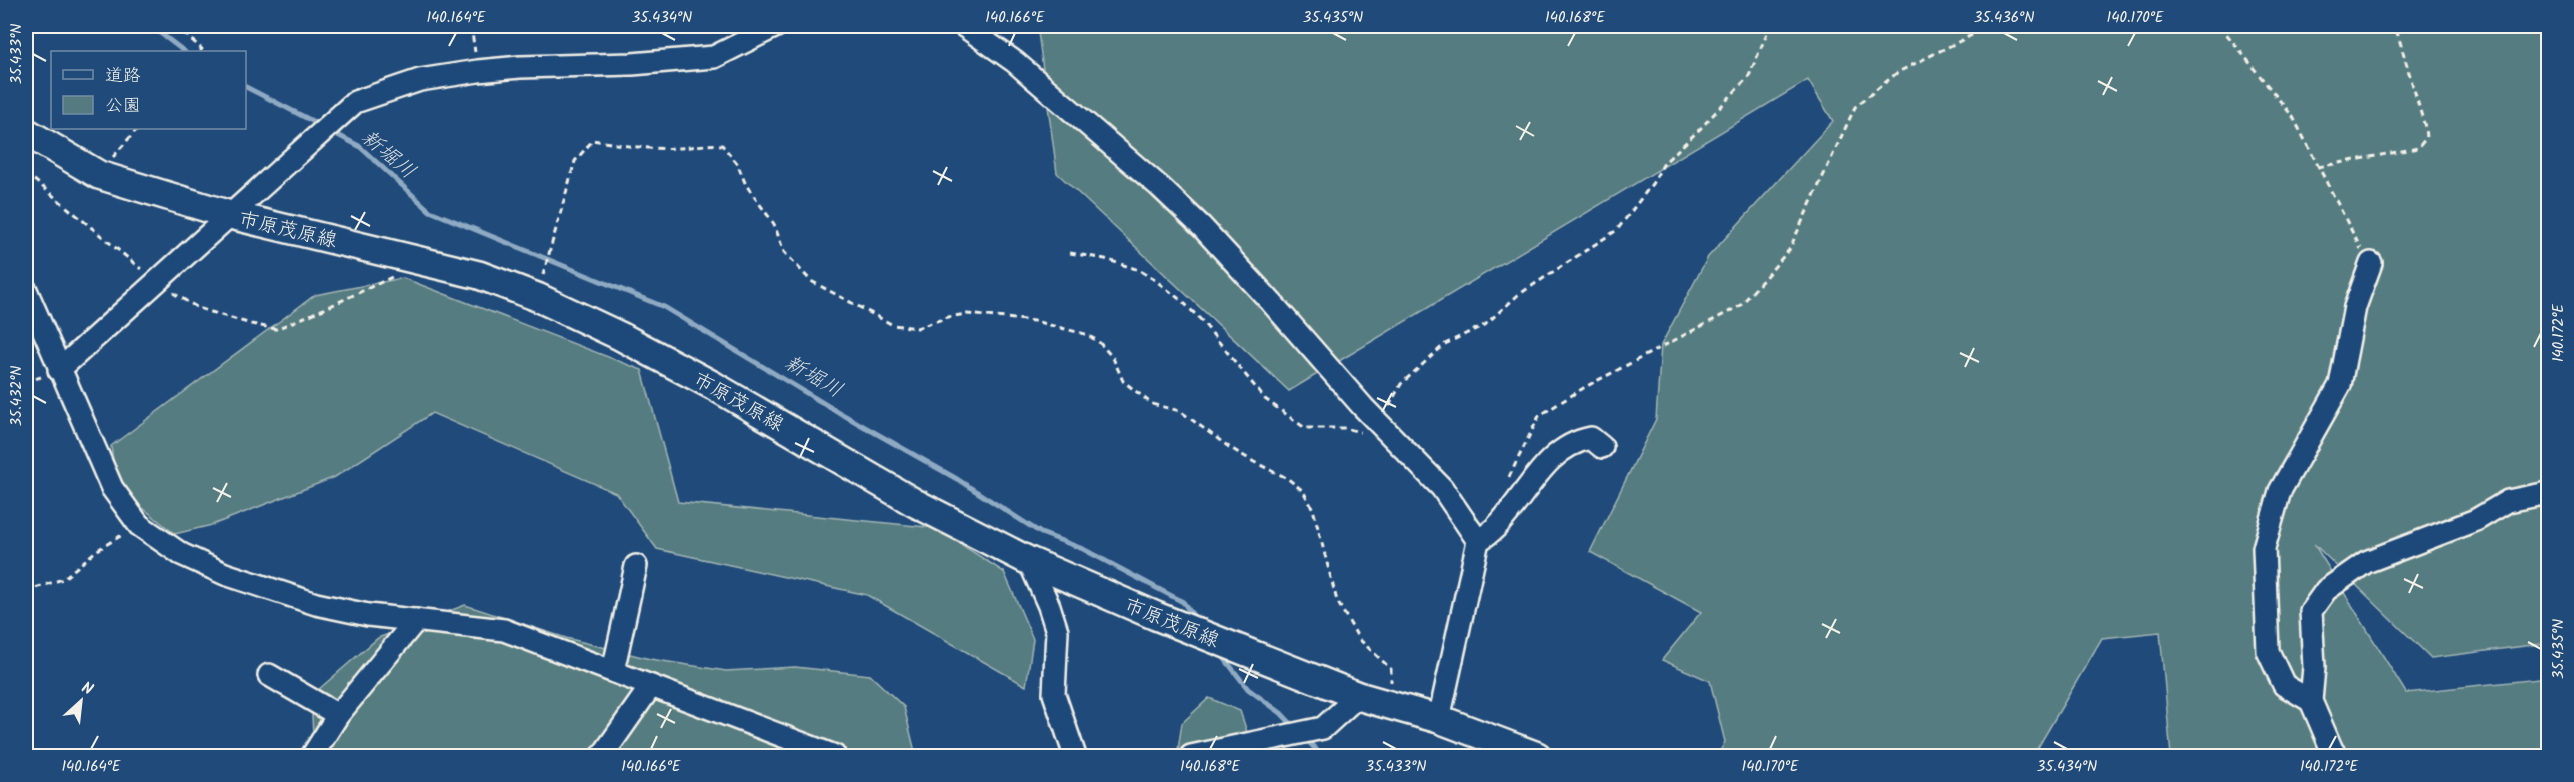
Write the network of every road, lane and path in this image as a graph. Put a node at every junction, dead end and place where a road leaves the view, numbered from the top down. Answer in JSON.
{"nodes":[{"id":1,"x":176,"y":26,"type":"edge"},
{"id":2,"x":471,"y":26,"type":"edge"},
{"id":3,"x":776,"y":26,"type":"edge"},
{"id":4,"x":964,"y":26,"type":"edge"},
{"id":5,"x":1770,"y":26,"type":"edge"},
{"id":6,"x":1990,"y":26,"type":"edge"},
{"id":7,"x":2220,"y":26,"type":"edge"},
{"id":8,"x":2393,"y":26,"type":"edge"},
{"id":9,"x":200,"y":51,"type":"edge"},
{"id":10,"x":478,"y":71,"type":"junction"},
{"id":11,"x":137,"y":129,"type":"edge"},
{"id":12,"x":26,"y":132,"type":"edge"},
{"id":13,"x":2318,"y":167,"type":"junction"},
{"id":14,"x":26,"y":173,"type":"edge"},
{"id":15,"x":99,"y":175,"type":"junction"},
{"id":16,"x":230,"y":215,"type":"junction"},
{"id":17,"x":1070,"y":253,"type":"dead end"},
{"id":18,"x":2371,"y":263,"type":"joint"},
{"id":19,"x":398,"y":275,"type":"dead end"},
{"id":20,"x":157,"y":283,"type":"junction"},
{"id":21,"x":26,"y":290,"type":"edge"},
{"id":22,"x":537,"y":297,"type":"junction"},
{"id":23,"x":59,"y":370,"type":"junction"},
{"id":24,"x":1373,"y":429,"type":"junction"},
{"id":25,"x":1602,"y":447,"type":"dead end"},
{"id":26,"x":1508,"y":479,"type":"dead end"},
{"id":27,"x":2548,"y":493,"type":"edge"},
{"id":28,"x":139,"y":525,"type":"junction"},
{"id":29,"x":1478,"y":541,"type":"junction"},
{"id":30,"x":1029,"y":561,"type":"junction"},
{"id":31,"x":636,"y":566,"type":"dead end"},
{"id":32,"x":26,"y":591,"type":"edge"},
{"id":33,"x":416,"y":620,"type":"junction"},
{"id":34,"x":613,"y":671,"type":"junction"},
{"id":35,"x":269,"y":675,"type":"dead end"},
{"id":36,"x":651,"y":686,"type":"junction"},
{"id":37,"x":1358,"y":696,"type":"junction"},
{"id":38,"x":2311,"y":701,"type":"junction"},
{"id":39,"x":1391,"y":705,"type":"junction"},
{"id":40,"x":338,"y":714,"type":"junction"},
{"id":41,"x":1439,"y":719,"type":"junction"},
{"id":42,"x":1531,"y":755,"type":"edge"},
{"id":43,"x":312,"y":756,"type":"edge"},
{"id":44,"x":602,"y":756,"type":"edge"},
{"id":45,"x":835,"y":756,"type":"edge"},
{"id":46,"x":1075,"y":756,"type":"edge"},
{"id":47,"x":1191,"y":756,"type":"edge"},
{"id":48,"x":2337,"y":756,"type":"edge"}],
"edges":[{"from":1,"to":9,"type":"path"},
{"from":2,"to":10,"type":"path"},
{"from":3,"to":10,"type":"street"},
{"from":4,"to":24,"type":"street"},
{"from":5,"to":24,"type":"path"},
{"from":6,"to":26,"type":"path"},
{"from":7,"to":13,"type":"path"},
{"from":8,"to":13,"type":"path"},
{"from":10,"to":16,"type":"street"},
{"from":11,"to":15,"type":"path"},
{"from":12,"to":15,"type":"main road","name":"市原茂原線"},
{"from":13,"to":18,"type":"path"},
{"from":14,"to":20,"type":"path"},
{"from":15,"to":16,"type":"main road","name":"市原茂原線"},
{"from":16,"to":20,"type":"street"},
{"from":16,"to":22,"type":"main road","name":"市原茂原線"},
{"from":17,"to":24,"type":"path"},
{"from":18,"to":38,"type":"street"},
{"from":19,"to":20,"type":"path"},
{"from":20,"to":23,"type":"street"},
{"from":21,"to":23,"type":"street"},
{"from":22,"to":30,"type":"main road","name":"市原茂原線"},
{"from":22,"to":39,"type":"path"},
{"from":23,"to":28,"type":"street"},
{"from":24,"to":29,"type":"street"},
{"from":25,"to":29,"type":"street"},
{"from":27,"to":38,"type":"street"},
{"from":28,"to":32,"type":"path"},
{"from":28,"to":33,"type":"street"},
{"from":29,"to":41,"type":"street"},
{"from":30,"to":37,"type":"main road","name":"市原茂原線"},
{"from":30,"to":46,"type":"street"},
{"from":31,"to":34,"type":"street"},
{"from":33,"to":34,"type":"street"},
{"from":33,"to":40,"type":"street"},
{"from":34,"to":36,"type":"street"},
{"from":35,"to":40,"type":"street"},
{"from":36,"to":44,"type":"street"},
{"from":36,"to":45,"type":"street"},
{"from":37,"to":39,"type":"main road","name":"市原茂原線"},
{"from":37,"to":47,"type":"street"},
{"from":38,"to":48,"type":"street"},
{"from":39,"to":41,"type":"main road","name":"市原茂原線"},
{"from":40,"to":43,"type":"street"},
{"from":41,"to":42,"type":"main road","name":"市原茂原線"}]}
